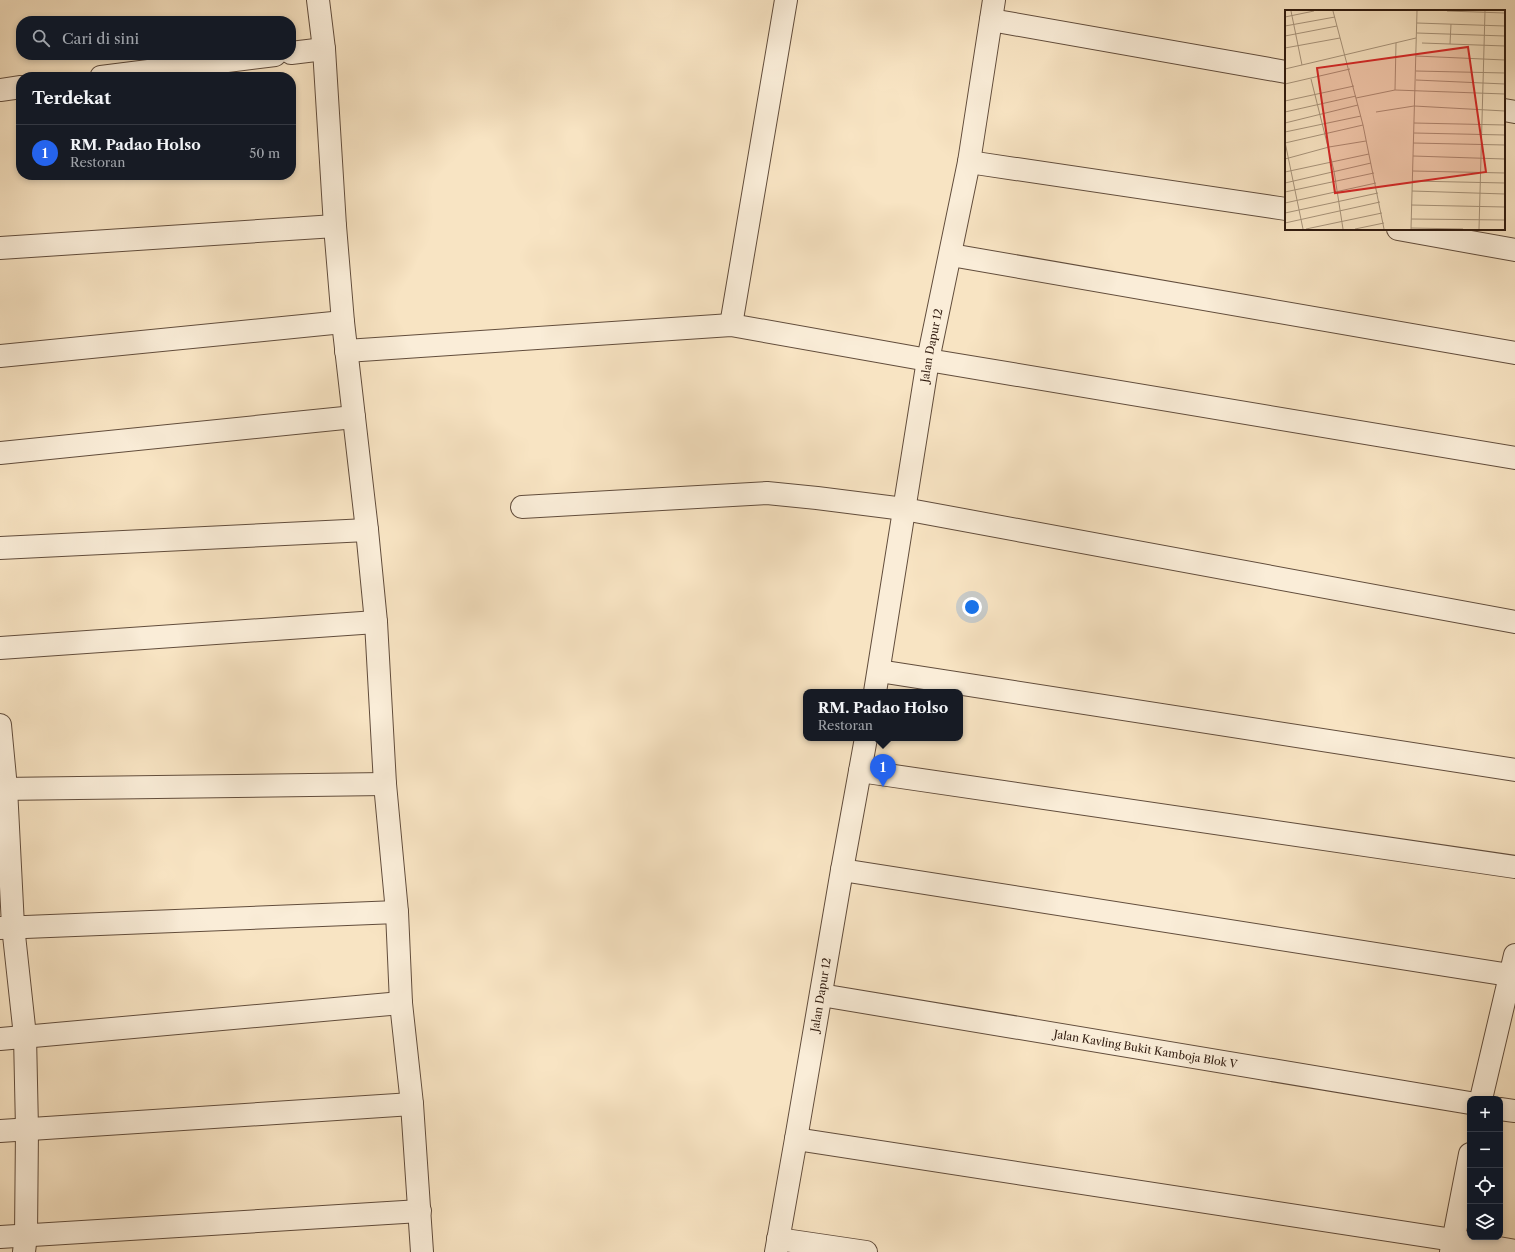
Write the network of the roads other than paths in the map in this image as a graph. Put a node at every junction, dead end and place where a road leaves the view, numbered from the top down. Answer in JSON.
{"nodes":[{"id":1,"x":318,"y":0,"type":"edge"},
{"id":2,"x":786,"y":0,"type":"edge"},
{"id":3,"x":992,"y":10,"type":"edge"},
{"id":4,"x":324,"y":49,"type":"junction"},
{"id":5,"x":296,"y":52,"type":"edge"},
{"id":6,"x":235,"y":60,"type":"edge"},
{"id":7,"x":141,"y":72,"type":"edge"},
{"id":8,"x":1285,"y":72,"type":"edge"},
{"id":9,"x":16,"y":88,"type":"edge"},
{"id":10,"x":0,"y":90,"type":"edge"},
{"id":11,"x":1505,"y":110,"type":"edge"},
{"id":12,"x":1515,"y":112,"type":"edge"},
{"id":13,"x":970,"y":162,"type":"junction"},
{"id":14,"x":1285,"y":209,"type":"edge"},
{"id":15,"x":335,"y":226,"type":"junction"},
{"id":16,"x":1404,"y":230,"type":"edge"},
{"id":17,"x":0,"y":248,"type":"edge"},
{"id":18,"x":1515,"y":250,"type":"edge"},
{"id":19,"x":951,"y":255,"type":"junction"},
{"id":20,"x":343,"y":322,"type":"junction"},
{"id":21,"x":731,"y":325,"type":"junction"},
{"id":22,"x":346,"y":351,"type":"junction"},
{"id":23,"x":1515,"y":353,"type":"edge"},
{"id":24,"x":0,"y":356,"type":"edge"},
{"id":25,"x":928,"y":360,"type":"junction"},
{"id":26,"x":354,"y":417,"type":"junction"},
{"id":27,"x":0,"y":454,"type":"edge"},
{"id":28,"x":1515,"y":458,"type":"edge"},
{"id":29,"x":522,"y":507,"type":"dead end"},
{"id":30,"x":904,"y":509,"type":"junction"},
{"id":31,"x":368,"y":530,"type":"junction"},
{"id":32,"x":0,"y":548,"type":"edge"},
{"id":33,"x":376,"y":622,"type":"junction"},
{"id":34,"x":1515,"y":622,"type":"edge"},
{"id":35,"x":0,"y":648,"type":"edge"},
{"id":36,"x":877,"y":682,"type":"edge"},
{"id":37,"x":928,"y":689,"type":"edge"},
{"id":38,"x":963,"y":694,"type":"edge"},
{"id":39,"x":0,"y":724,"type":"edge"},
{"id":40,"x":865,"y":741,"type":"edge"},
{"id":41,"x":860,"y":770,"type":"junction"},
{"id":42,"x":1515,"y":770,"type":"edge"},
{"id":43,"x":385,"y":784,"type":"junction"},
{"id":44,"x":3,"y":788,"type":"edge"},
{"id":45,"x":1515,"y":867,"type":"edge"},
{"id":46,"x":842,"y":870,"type":"junction"},
{"id":47,"x":397,"y":912,"type":"junction"},
{"id":48,"x":7,"y":927,"type":"edge"},
{"id":49,"x":1514,"y":969,"type":"edge"},
{"id":50,"x":821,"y":995,"type":"junction"},
{"id":51,"x":401,"y":1003,"type":"junction"},
{"id":52,"x":25,"y":1036,"type":"junction"},
{"id":53,"x":0,"y":1039,"type":"edge"},
{"id":54,"x":1482,"y":1096,"type":"edge"},
{"id":55,"x":1467,"y":1103,"type":"edge"},
{"id":56,"x":412,"y":1104,"type":"junction"},
{"id":57,"x":1503,"y":1109,"type":"edge"},
{"id":58,"x":1515,"y":1111,"type":"edge"},
{"id":59,"x":27,"y":1129,"type":"junction"},
{"id":60,"x":0,"y":1131,"type":"edge"},
{"id":61,"x":796,"y":1139,"type":"junction"},
{"id":62,"x":1467,"y":1168,"type":"edge"},
{"id":63,"x":420,"y":1211,"type":"junction"},
{"id":64,"x":0,"y":1237,"type":"edge"},
{"id":65,"x":25,"y":1244,"type":"edge"},
{"id":66,"x":777,"y":1245,"type":"edge"},
{"id":67,"x":1452,"y":1246,"type":"edge"},
{"id":68,"x":1515,"y":1251,"type":"edge"},
{"id":69,"x":422,"y":1252,"type":"edge"},
{"id":70,"x":866,"y":1252,"type":"edge"}],
"edges":[{"from":1,"to":4,"type":"street"},
{"from":2,"to":21,"type":"street"},
{"from":3,"to":8,"type":"street"},
{"from":3,"to":13,"type":"street","name":"Jalan Dapur 12"},
{"from":4,"to":5,"type":"street"},
{"from":4,"to":15,"type":"street"},
{"from":6,"to":7,"type":"street"},
{"from":9,"to":10,"type":"street"},
{"from":11,"to":12,"type":"street"},
{"from":13,"to":14,"type":"street"},
{"from":13,"to":19,"type":"street","name":"Jalan Dapur 12"},
{"from":15,"to":17,"type":"street"},
{"from":15,"to":20,"type":"street"},
{"from":16,"to":18,"type":"street"},
{"from":19,"to":23,"type":"street"},
{"from":19,"to":25,"type":"street","name":"Jalan Dapur 12"},
{"from":20,"to":22,"type":"street"},
{"from":20,"to":24,"type":"street"},
{"from":21,"to":22,"type":"street"},
{"from":21,"to":25,"type":"street"},
{"from":22,"to":26,"type":"street"},
{"from":25,"to":28,"type":"street"},
{"from":25,"to":30,"type":"street","name":"Jalan Dapur 12"},
{"from":26,"to":27,"type":"street"},
{"from":26,"to":31,"type":"street"},
{"from":29,"to":30,"type":"street"},
{"from":30,"to":34,"type":"street"},
{"from":30,"to":36,"type":"street","name":"Jalan Dapur 12"},
{"from":31,"to":32,"type":"street"},
{"from":31,"to":33,"type":"street"},
{"from":33,"to":35,"type":"street"},
{"from":33,"to":43,"type":"street"},
{"from":36,"to":37,"type":"street"},
{"from":38,"to":42,"type":"street"},
{"from":39,"to":44,"type":"street"},
{"from":40,"to":41,"type":"street","name":"Jalan Dapur 12"},
{"from":41,"to":45,"type":"street"},
{"from":41,"to":46,"type":"street","name":"Jalan Dapur 12"},
{"from":43,"to":44,"type":"street"},
{"from":43,"to":47,"type":"street"},
{"from":44,"to":48,"type":"street"},
{"from":46,"to":49,"type":"street"},
{"from":46,"to":50,"type":"street","name":"Jalan Dapur 12"},
{"from":47,"to":48,"type":"street"},
{"from":47,"to":51,"type":"street"},
{"from":48,"to":52,"type":"street"},
{"from":49,"to":54,"type":"street"},
{"from":50,"to":55,"type":"street","name":"Jalan Kavling Bukit Kamboja Blok V"},
{"from":50,"to":61,"type":"street","name":"Jalan Dapur 12"},
{"from":51,"to":52,"type":"street"},
{"from":51,"to":56,"type":"street"},
{"from":52,"to":53,"type":"street"},
{"from":52,"to":59,"type":"street"},
{"from":56,"to":59,"type":"street"},
{"from":56,"to":63,"type":"street"},
{"from":57,"to":58,"type":"street"},
{"from":59,"to":60,"type":"street"},
{"from":59,"to":65,"type":"street"},
{"from":61,"to":66,"type":"street","name":"Jalan Dapur 12"},
{"from":61,"to":67,"type":"street"},
{"from":62,"to":67,"type":"street"},
{"from":63,"to":65,"type":"street"},
{"from":63,"to":69,"type":"street"},
{"from":64,"to":65,"type":"street"},
{"from":66,"to":70,"type":"street"},
{"from":67,"to":68,"type":"street"}]}
